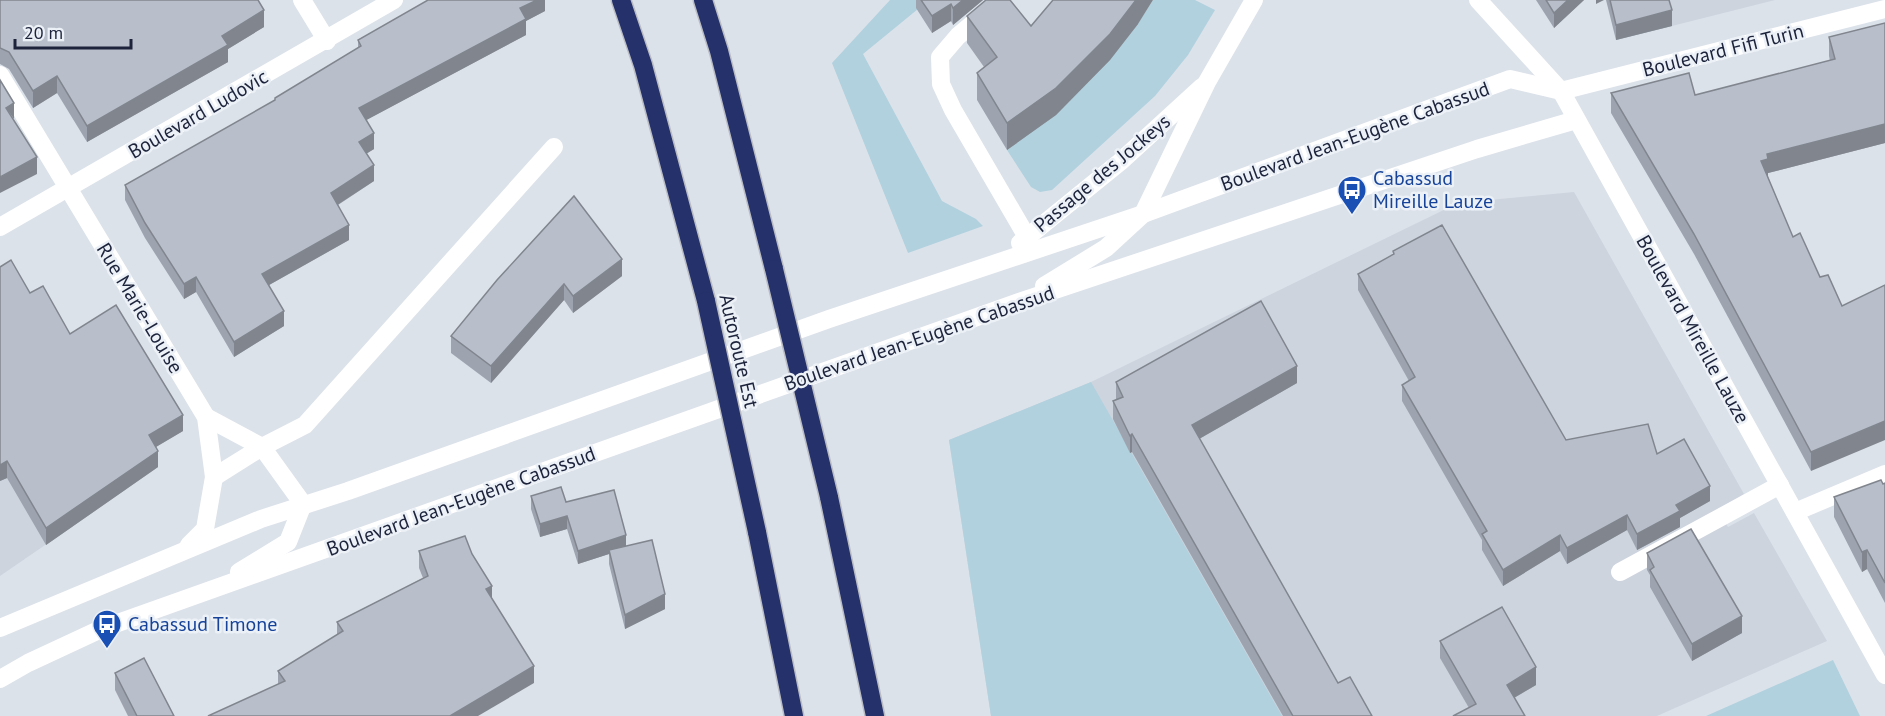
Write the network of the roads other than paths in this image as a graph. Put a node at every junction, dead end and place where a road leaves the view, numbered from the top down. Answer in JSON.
{"nodes":[{"id":1,"x":302,"y":0,"type":"edge"},
{"id":2,"x":394,"y":0,"type":"edge"},
{"id":3,"x":621,"y":0,"type":"edge"},
{"id":4,"x":703,"y":0,"type":"edge"},
{"id":5,"x":1000,"y":0,"type":"edge"},
{"id":6,"x":1254,"y":0,"type":"edge"},
{"id":7,"x":1478,"y":0,"type":"edge"},
{"id":8,"x":1885,"y":9,"type":"edge"},
{"id":9,"x":327,"y":41,"type":"junction"},
{"id":10,"x":0,"y":75,"type":"edge"},
{"id":11,"x":1208,"y":82,"type":"junction"},
{"id":12,"x":1561,"y":92,"type":"junction"},
{"id":13,"x":1576,"y":120,"type":"junction"},
{"id":14,"x":554,"y":147,"type":"dead end"},
{"id":15,"x":67,"y":189,"type":"junction"},
{"id":16,"x":1143,"y":214,"type":"junction"},
{"id":17,"x":0,"y":227,"type":"edge"},
{"id":18,"x":1027,"y":237,"type":"junction"},
{"id":19,"x":996,"y":263,"type":"junction"},
{"id":20,"x":1019,"y":302,"type":"junction"},
{"id":21,"x":206,"y":417,"type":"junction"},
{"id":22,"x":262,"y":447,"type":"junction"},
{"id":23,"x":1885,"y":474,"type":"edge"},
{"id":24,"x":214,"y":477,"type":"junction"},
{"id":25,"x":1780,"y":485,"type":"junction"},
{"id":26,"x":303,"y":504,"type":"junction"},
{"id":27,"x":1795,"y":512,"type":"junction"},
{"id":28,"x":183,"y":551,"type":"junction"},
{"id":29,"x":1620,"y":572,"type":"dead end"},
{"id":30,"x":201,"y":594,"type":"junction"},
{"id":31,"x":0,"y":628,"type":"edge"},
{"id":32,"x":1885,"y":675,"type":"edge"},
{"id":33,"x":0,"y":679,"type":"edge"},
{"id":34,"x":794,"y":716,"type":"edge"},
{"id":35,"x":875,"y":716,"type":"edge"}],
"edges":[{"from":1,"to":9,"type":"street"},
{"from":2,"to":9,"type":"street","name":"Boulevard Ludovic"},
{"from":3,"to":34,"type":"highway","name":"Autoroute Est","bridge":true},
{"from":4,"to":35,"type":"highway","bridge":true},
{"from":5,"to":18,"type":"street"},
{"from":6,"to":11,"type":"street","name":"Passage des Jockeys"},
{"from":7,"to":12,"type":"street","name":"Boulevard Mireille Lauze"},
{"from":8,"to":12,"type":"street","name":"Boulevard Fifi Turin"},
{"from":9,"to":15,"type":"street","name":"Boulevard Ludovic"},
{"from":10,"to":15,"type":"street","name":"Rue Marie-Louise"},
{"from":11,"to":16,"type":"street","name":"Passage des Jockeys"},
{"from":11,"to":18,"type":"street","name":"Passage des Jockeys"},
{"from":12,"to":13,"type":"street","name":"Boulevard Mireille Lauze"},
{"from":12,"to":16,"type":"street","name":"Boulevard Jean-Eugène Cabassud"},
{"from":13,"to":20,"type":"street","name":"Boulevard Jean-Eugène Cabassud"},
{"from":13,"to":25,"type":"street","name":"Boulevard Mireille Lauze"},
{"from":14,"to":22,"type":"street"},
{"from":15,"to":17,"type":"street","name":"Boulevard Ludovic"},
{"from":15,"to":21,"type":"street","name":"Rue Marie-Louise"},
{"from":16,"to":19,"type":"street","name":"Boulevard Jean-Eugène Cabassud"},
{"from":16,"to":20,"type":"street","name":"Passage des Jockeys"},
{"from":18,"to":19,"type":"street","name":"Passage des Jockeys"},
{"from":19,"to":26,"type":"street","name":"Boulevard Jean-Eugène Cabassud"},
{"from":20,"to":30,"type":"street","name":"Boulevard Jean-Eugène Cabassud"},
{"from":21,"to":22,"type":"street"},
{"from":21,"to":24,"type":"street","name":"Rue Marie-Louise"},
{"from":22,"to":24,"type":"street"},
{"from":22,"to":26,"type":"street"},
{"from":23,"to":27,"type":"street"},
{"from":24,"to":28,"type":"street","name":"Rue Marie-Louise"},
{"from":25,"to":27,"type":"street","name":"Boulevard Mireille Lauze"},
{"from":25,"to":29,"type":"street"},
{"from":26,"to":28,"type":"street","name":"Boulevard Jean-Eugène Cabassud"},
{"from":26,"to":30,"type":"street"},
{"from":27,"to":32,"type":"street","name":"Boulevard Mireille Lauze"},
{"from":28,"to":31,"type":"street","name":"Boulevard Jean-Eugène Cabassud"},
{"from":30,"to":33,"type":"street","name":"Boulevard Jean-Eugène Cabassud"}]}
